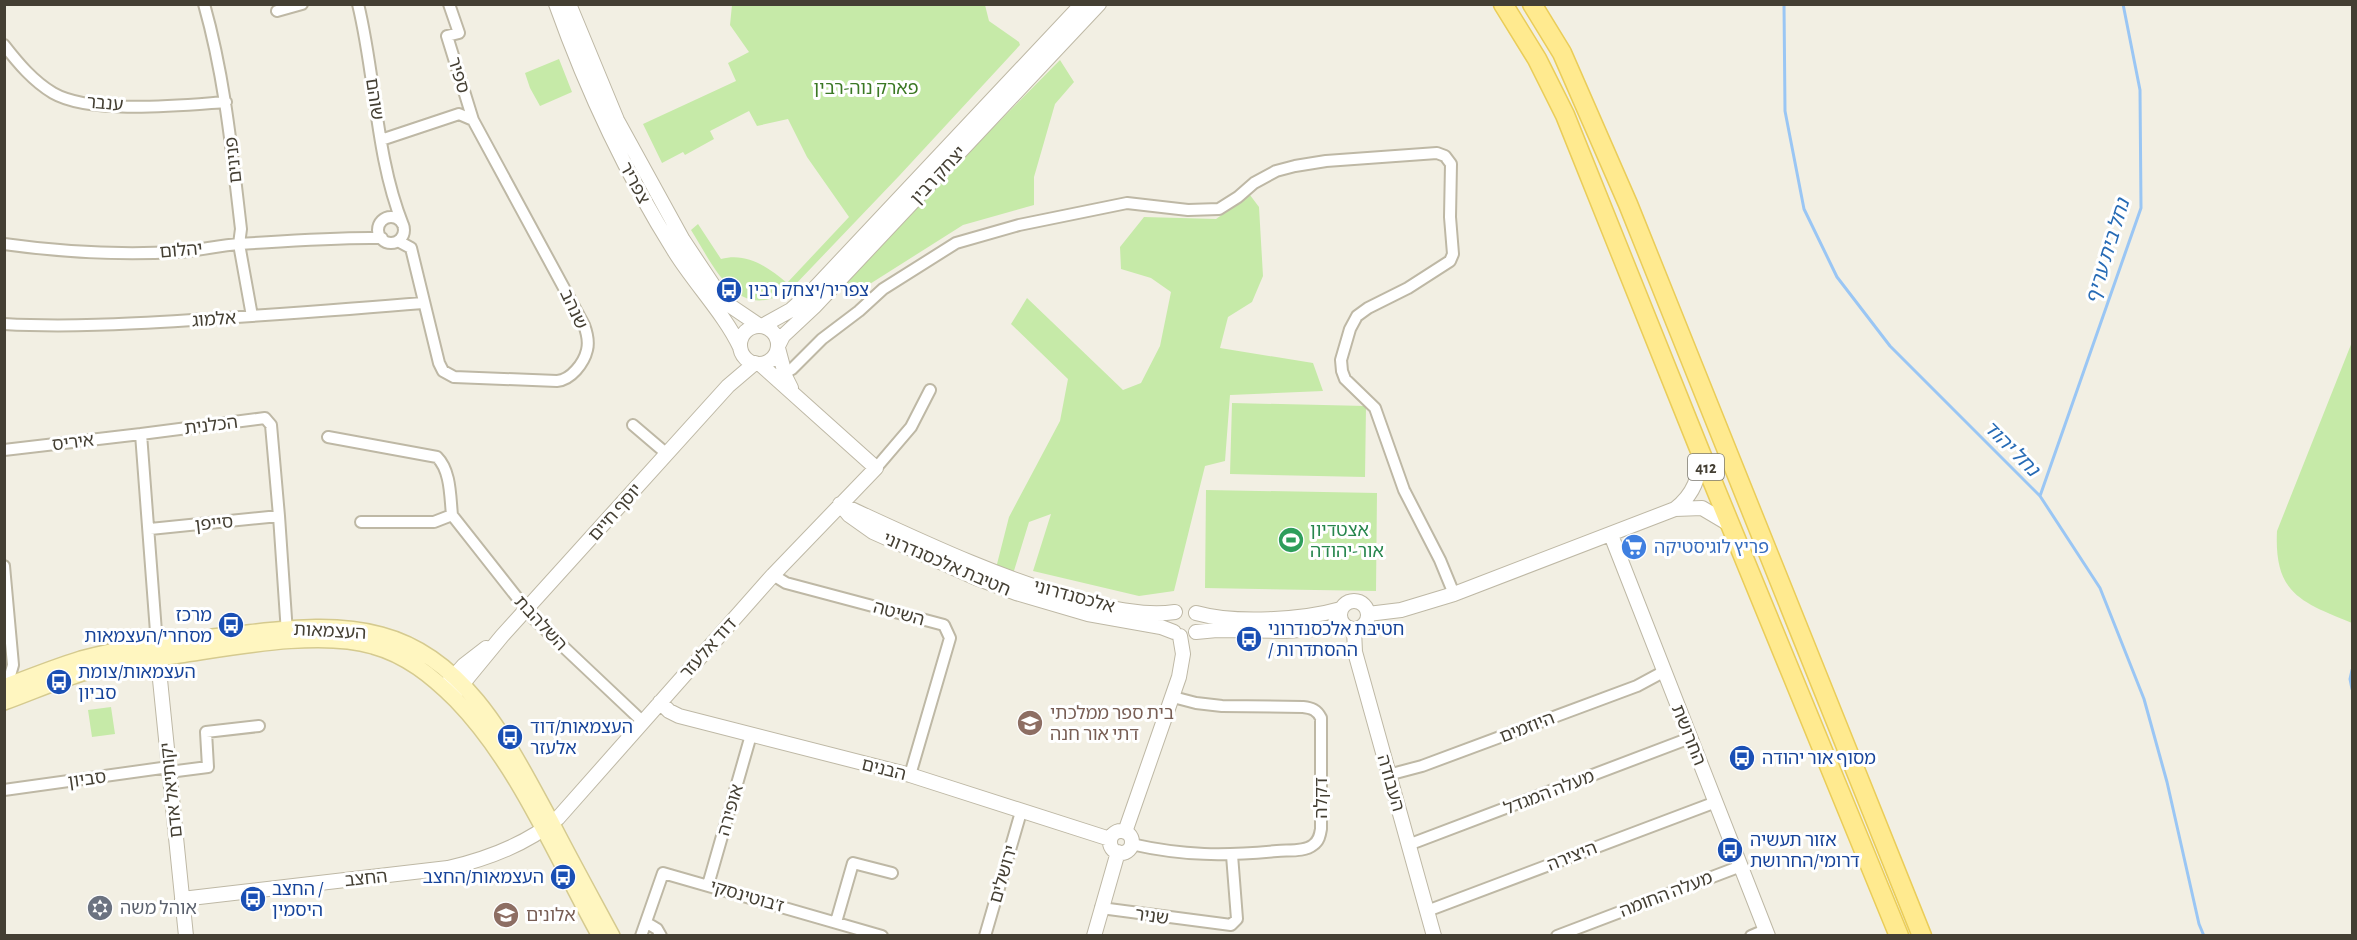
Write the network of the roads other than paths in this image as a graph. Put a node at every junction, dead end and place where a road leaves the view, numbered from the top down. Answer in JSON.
{"nodes":[{"id":1,"x":204,"y":4,"type":"edge"},
{"id":2,"x":302,"y":4,"type":"edge"},
{"id":3,"x":358,"y":4,"type":"edge"},
{"id":4,"x":449,"y":4,"type":"edge"},
{"id":5,"x":556,"y":4,"type":"edge"},
{"id":6,"x":569,"y":4,"type":"edge"},
{"id":7,"x":1082,"y":4,"type":"edge"},
{"id":8,"x":1099,"y":4,"type":"edge"},
{"id":9,"x":1503,"y":4,"type":"edge"},
{"id":10,"x":1532,"y":4,"type":"edge"},
{"id":11,"x":277,"y":11,"type":"dead end"},
{"id":12,"x":4,"y":45,"type":"edge"},
{"id":13,"x":226,"y":102,"type":"junction"},
{"id":14,"x":473,"y":120,"type":"junction"},
{"id":15,"x":381,"y":140,"type":"junction"},
{"id":16,"x":391,"y":193,"type":"junction"},
{"id":17,"x":403,"y":225,"type":"junction"},
{"id":18,"x":382,"y":228,"type":"junction"},
{"id":19,"x":398,"y":241,"type":"junction"},
{"id":20,"x":4,"y":244,"type":"edge"},
{"id":21,"x":239,"y":244,"type":"junction"},
{"id":22,"x":423,"y":303,"type":"junction"},
{"id":23,"x":252,"y":316,"type":"junction"},
{"id":24,"x":4,"y":324,"type":"edge"},
{"id":25,"x":761,"y":326,"type":"junction"},
{"id":26,"x":740,"y":347,"type":"junction"},
{"id":27,"x":778,"y":347,"type":"junction"},
{"id":28,"x":758,"y":364,"type":"junction"},
{"id":29,"x":779,"y":375,"type":"junction"},
{"id":30,"x":728,"y":386,"type":"junction"},
{"id":31,"x":930,"y":390,"type":"dead end"},
{"id":32,"x":633,"y":425,"type":"dead end"},
{"id":33,"x":141,"y":434,"type":"junction"},
{"id":34,"x":328,"y":437,"type":"dead end"},
{"id":35,"x":4,"y":450,"type":"edge"},
{"id":36,"x":1700,"y":452,"type":"junction"},
{"id":37,"x":667,"y":454,"type":"junction"},
{"id":38,"x":876,"y":468,"type":"junction"},
{"id":39,"x":840,"y":504,"type":"junction"},
{"id":40,"x":1675,"y":509,"type":"junction"},
{"id":41,"x":452,"y":515,"type":"junction"},
{"id":42,"x":279,"y":516,"type":"junction"},
{"id":43,"x":361,"y":522,"type":"dead end"},
{"id":44,"x":1730,"y":524,"type":"junction"},
{"id":45,"x":150,"y":529,"type":"junction"},
{"id":46,"x":1611,"y":535,"type":"junction"},
{"id":47,"x":943,"y":551,"type":"joint"},
{"id":48,"x":4,"y":566,"type":"edge"},
{"id":49,"x":773,"y":575,"type":"junction"},
{"id":50,"x":1454,"y":594,"type":"junction"},
{"id":51,"x":1341,"y":609,"type":"junction"},
{"id":52,"x":526,"y":610,"type":"junction"},
{"id":53,"x":1175,"y":612,"type":"junction"},
{"id":54,"x":1196,"y":613,"type":"junction"},
{"id":55,"x":1368,"y":614,"type":"junction"},
{"id":56,"x":1349,"y":628,"type":"junction"},
{"id":57,"x":1185,"y":634,"type":"junction"},
{"id":58,"x":286,"y":635,"type":"junction"},
{"id":59,"x":157,"y":651,"type":"junction"},
{"id":60,"x":13,"y":665,"type":"junction"},
{"id":61,"x":1663,"y":672,"type":"junction"},
{"id":62,"x":31,"y":677,"type":"junction"},
{"id":63,"x":453,"y":686,"type":"junction"},
{"id":64,"x":5,"y":692,"type":"edge"},
{"id":65,"x":1173,"y":697,"type":"junction"},
{"id":66,"x":660,"y":702,"type":"junction"},
{"id":67,"x":642,"y":721,"type":"junction"},
{"id":68,"x":258,"y":726,"type":"dead end"},
{"id":69,"x":751,"y":735,"type":"junction"},
{"id":70,"x":1690,"y":738,"type":"junction"},
{"id":71,"x":169,"y":770,"type":"junction"},
{"id":72,"x":910,"y":775,"type":"junction"},
{"id":73,"x":1388,"y":775,"type":"junction"},
{"id":74,"x":4,"y":790,"type":"edge"},
{"id":75,"x":1716,"y":802,"type":"junction"},
{"id":76,"x":1021,"y":812,"type":"junction"},
{"id":77,"x":547,"y":826,"type":"junction"},
{"id":78,"x":1128,"y":838,"type":"junction"},
{"id":79,"x":1110,"y":839,"type":"junction"},
{"id":80,"x":1408,"y":845,"type":"junction"},
{"id":81,"x":1118,"y":852,"type":"junction"},
{"id":82,"x":1233,"y":855,"type":"junction"},
{"id":83,"x":1741,"y":866,"type":"junction"},
{"id":84,"x":891,"y":873,"type":"dead end"},
{"id":85,"x":708,"y":885,"type":"junction"},
{"id":86,"x":182,"y":899,"type":"junction"},
{"id":87,"x":1101,"y":908,"type":"junction"},
{"id":88,"x":1427,"y":911,"type":"junction"},
{"id":89,"x":836,"y":922,"type":"junction"},
{"id":90,"x":647,"y":923,"type":"junction"},
{"id":91,"x":1767,"y":933,"type":"edge"},
{"id":92,"x":186,"y":936,"type":"edge"},
{"id":93,"x":600,"y":936,"type":"edge"},
{"id":94,"x":612,"y":936,"type":"edge"},
{"id":95,"x":641,"y":936,"type":"edge"},
{"id":96,"x":661,"y":936,"type":"edge"},
{"id":97,"x":882,"y":936,"type":"edge"},
{"id":98,"x":985,"y":936,"type":"edge"},
{"id":99,"x":1094,"y":936,"type":"edge"},
{"id":100,"x":1434,"y":936,"type":"edge"},
{"id":101,"x":1557,"y":936,"type":"edge"},
{"id":102,"x":1751,"y":936,"type":"edge"},
{"id":103,"x":1899,"y":936,"type":"edge"},
{"id":104,"x":1922,"y":936,"type":"edge"}],
"edges":[{"from":1,"to":13,"type":"street","name":"פנינים"},
{"from":2,"to":11,"type":"street"},
{"from":3,"to":15,"type":"street","name":"שוהם"},
{"from":4,"to":14,"type":"street","name":"ספיר"},
{"from":5,"to":26,"type":"street","name":"צפריר"},
{"from":6,"to":25,"type":"street","name":"צפריר"},
{"from":7,"to":25,"type":"street","name":"יצחק רבין"},
{"from":8,"to":27,"type":"street","name":"יצחק רבין"},
{"from":9,"to":36,"type":"main road","number":"412"},
{"from":10,"to":104,"type":"main road","number":"412"},
{"from":12,"to":13,"type":"street","name":"ענבר"},
{"from":13,"to":21,"type":"street","name":"פנינים"},
{"from":14,"to":15,"type":"street"},
{"from":14,"to":22,"type":"street","name":"שנהב"},
{"from":15,"to":16,"type":"street","name":"שוהם"},
{"from":16,"to":17,"type":"street","name":"שוהם"},
{"from":16,"to":18,"type":"street","name":"שוהם"},
{"from":17,"to":18,"type":"street"},
{"from":17,"to":19,"type":"street"},
{"from":18,"to":19,"type":"street"},
{"from":18,"to":21,"type":"street","name":"יהלום"},
{"from":19,"to":22,"type":"street","name":"שנהב"},
{"from":20,"to":21,"type":"street","name":"יהלום"},
{"from":21,"to":23,"type":"street","name":"פנינים"},
{"from":22,"to":23,"type":"street","name":"אלמוג"},
{"from":23,"to":24,"type":"street","name":"אלמוג"},
{"from":25,"to":26,"type":"street"},
{"from":25,"to":27,"type":"street"},
{"from":26,"to":28,"type":"street"},
{"from":26,"to":30,"type":"street","name":"יוסף חיים"},
{"from":27,"to":28,"type":"street"},
{"from":27,"to":29,"type":"street"},
{"from":28,"to":29,"type":"street"},
{"from":28,"to":30,"type":"street","name":"יוסף חיים"},
{"from":29,"to":38,"type":"street"},
{"from":29,"to":50,"type":"street"},
{"from":30,"to":37,"type":"street","name":"יוסף חיים"},
{"from":31,"to":38,"type":"street"},
{"from":32,"to":37,"type":"street"},
{"from":33,"to":35,"type":"street","name":"איריס"},
{"from":33,"to":42,"type":"street","name":"הכלנית"},
{"from":33,"to":45,"type":"street"},
{"from":34,"to":41,"type":"street","name":"השלהבת"},
{"from":36,"to":40,"type":"street"},
{"from":36,"to":44,"type":"main road","number":"412"},
{"from":37,"to":52,"type":"street","name":"יוסף חיים"},
{"from":38,"to":39,"type":"street","name":"דוד אלעזר"},
{"from":39,"to":47,"type":"street","name":"חטיבת אלכסנדרוני"},
{"from":39,"to":49,"type":"street","name":"דוד אלעזר"},
{"from":39,"to":57,"type":"street","name":"חטיבת אלכסנדרוני"},
{"from":40,"to":44,"type":"street"},
{"from":40,"to":46,"type":"street"},
{"from":41,"to":43,"type":"street"},
{"from":41,"to":52,"type":"street","name":"השלהבת"},
{"from":42,"to":45,"type":"street","name":"סייפן"},
{"from":42,"to":58,"type":"street","name":"הכלנית"},
{"from":44,"to":103,"type":"main road","number":"412"},
{"from":45,"to":59,"type":"street"},
{"from":46,"to":50,"type":"street"},
{"from":46,"to":61,"type":"street","name":"החרושת"},
{"from":47,"to":53,"type":"street","name":"אלכסנדרוני"},
{"from":48,"to":60,"type":"street"},
{"from":49,"to":66,"type":"street","name":"דוד אלעזר"},
{"from":49,"to":72,"type":"street","name":"השיטה"},
{"from":50,"to":55,"type":"street"},
{"from":51,"to":54,"type":"street"},
{"from":51,"to":55,"type":"street"},
{"from":51,"to":56,"type":"street"},
{"from":52,"to":63,"type":"street","name":"יוסף חיים"},
{"from":52,"to":67,"type":"street","name":"השלהבת"},
{"from":53,"to":54,"type":"street"},
{"from":53,"to":57,"type":"street"},
{"from":54,"to":57,"type":"street"},
{"from":55,"to":56,"type":"street"},
{"from":56,"to":57,"type":"street","name":"חטיבת אלכסנדרוני"},
{"from":56,"to":73,"type":"street","name":"העבודה"},
{"from":57,"to":65,"type":"street"},
{"from":58,"to":59,"type":"main road","name":"העצמאות"},
{"from":58,"to":63,"type":"main road","name":"העצמאות"},
{"from":59,"to":62,"type":"main road","name":"העצמאות"},
{"from":59,"to":64,"type":"main road","name":"העצמאות"},
{"from":59,"to":71,"type":"street","name":"יקותיאל אדם"},
{"from":60,"to":62,"type":"street"},
{"from":60,"to":64,"type":"street"},
{"from":61,"to":70,"type":"street","name":"החרושת"},
{"from":61,"to":73,"type":"street","name":"היוזמים"},
{"from":62,"to":64,"type":"main road","name":"העצמאות"},
{"from":63,"to":77,"type":"main road","name":"העצמאות"},
{"from":65,"to":78,"type":"street"},
{"from":65,"to":82,"type":"street","name":"דקלה"},
{"from":66,"to":67,"type":"street","name":"דוד אלעזר"},
{"from":66,"to":69,"type":"street","name":"הבנים"},
{"from":67,"to":77,"type":"street","name":"דוד אלעזר"},
{"from":68,"to":71,"type":"street","name":"סביון"},
{"from":69,"to":72,"type":"street","name":"הבנים"},
{"from":69,"to":85,"type":"street","name":"אופירה"},
{"from":70,"to":75,"type":"street","name":"החרושת"},
{"from":70,"to":80,"type":"street","name":"מעלה המגדל"},
{"from":71,"to":74,"type":"street","name":"סביון"},
{"from":71,"to":86,"type":"street","name":"יקותיאל אדם"},
{"from":72,"to":76,"type":"street","name":"הבנים"},
{"from":73,"to":80,"type":"street","name":"העבודה"},
{"from":75,"to":83,"type":"street","name":"החרושת"},
{"from":75,"to":88,"type":"street","name":"היצירה"},
{"from":76,"to":79,"type":"street","name":"הבנים"},
{"from":76,"to":98,"type":"street","name":"ירושלים"},
{"from":77,"to":86,"type":"street","name":"החצב"},
{"from":77,"to":93,"type":"main road","name":"העצמאות"},
{"from":77,"to":94,"type":"main road","name":"העצמאות"},
{"from":78,"to":79,"type":"street"},
{"from":78,"to":81,"type":"street"},
{"from":78,"to":82,"type":"street","name":"דקלה"},
{"from":79,"to":81,"type":"street"},
{"from":80,"to":88,"type":"street","name":"העבודה"},
{"from":81,"to":87,"type":"street"},
{"from":82,"to":87,"type":"street","name":"שניר"},
{"from":83,"to":91,"type":"street","name":"החרושת"},
{"from":83,"to":101,"type":"street","name":"מעלה החומה"},
{"from":84,"to":89,"type":"street"},
{"from":85,"to":89,"type":"street","name":"ז'בוטינסקי"},
{"from":85,"to":90,"type":"street","name":"ז'בוטינסקי"},
{"from":86,"to":92,"type":"street","name":"יקותיאל אדם"},
{"from":87,"to":99,"type":"street"},
{"from":88,"to":100,"type":"street","name":"העבודה"},
{"from":89,"to":97,"type":"street","name":"ז'בוטינסקי"},
{"from":90,"to":95,"type":"street","name":"ז'בוטינסקי"},
{"from":90,"to":96,"type":"street"},
{"from":91,"to":102,"type":"street"}]}
